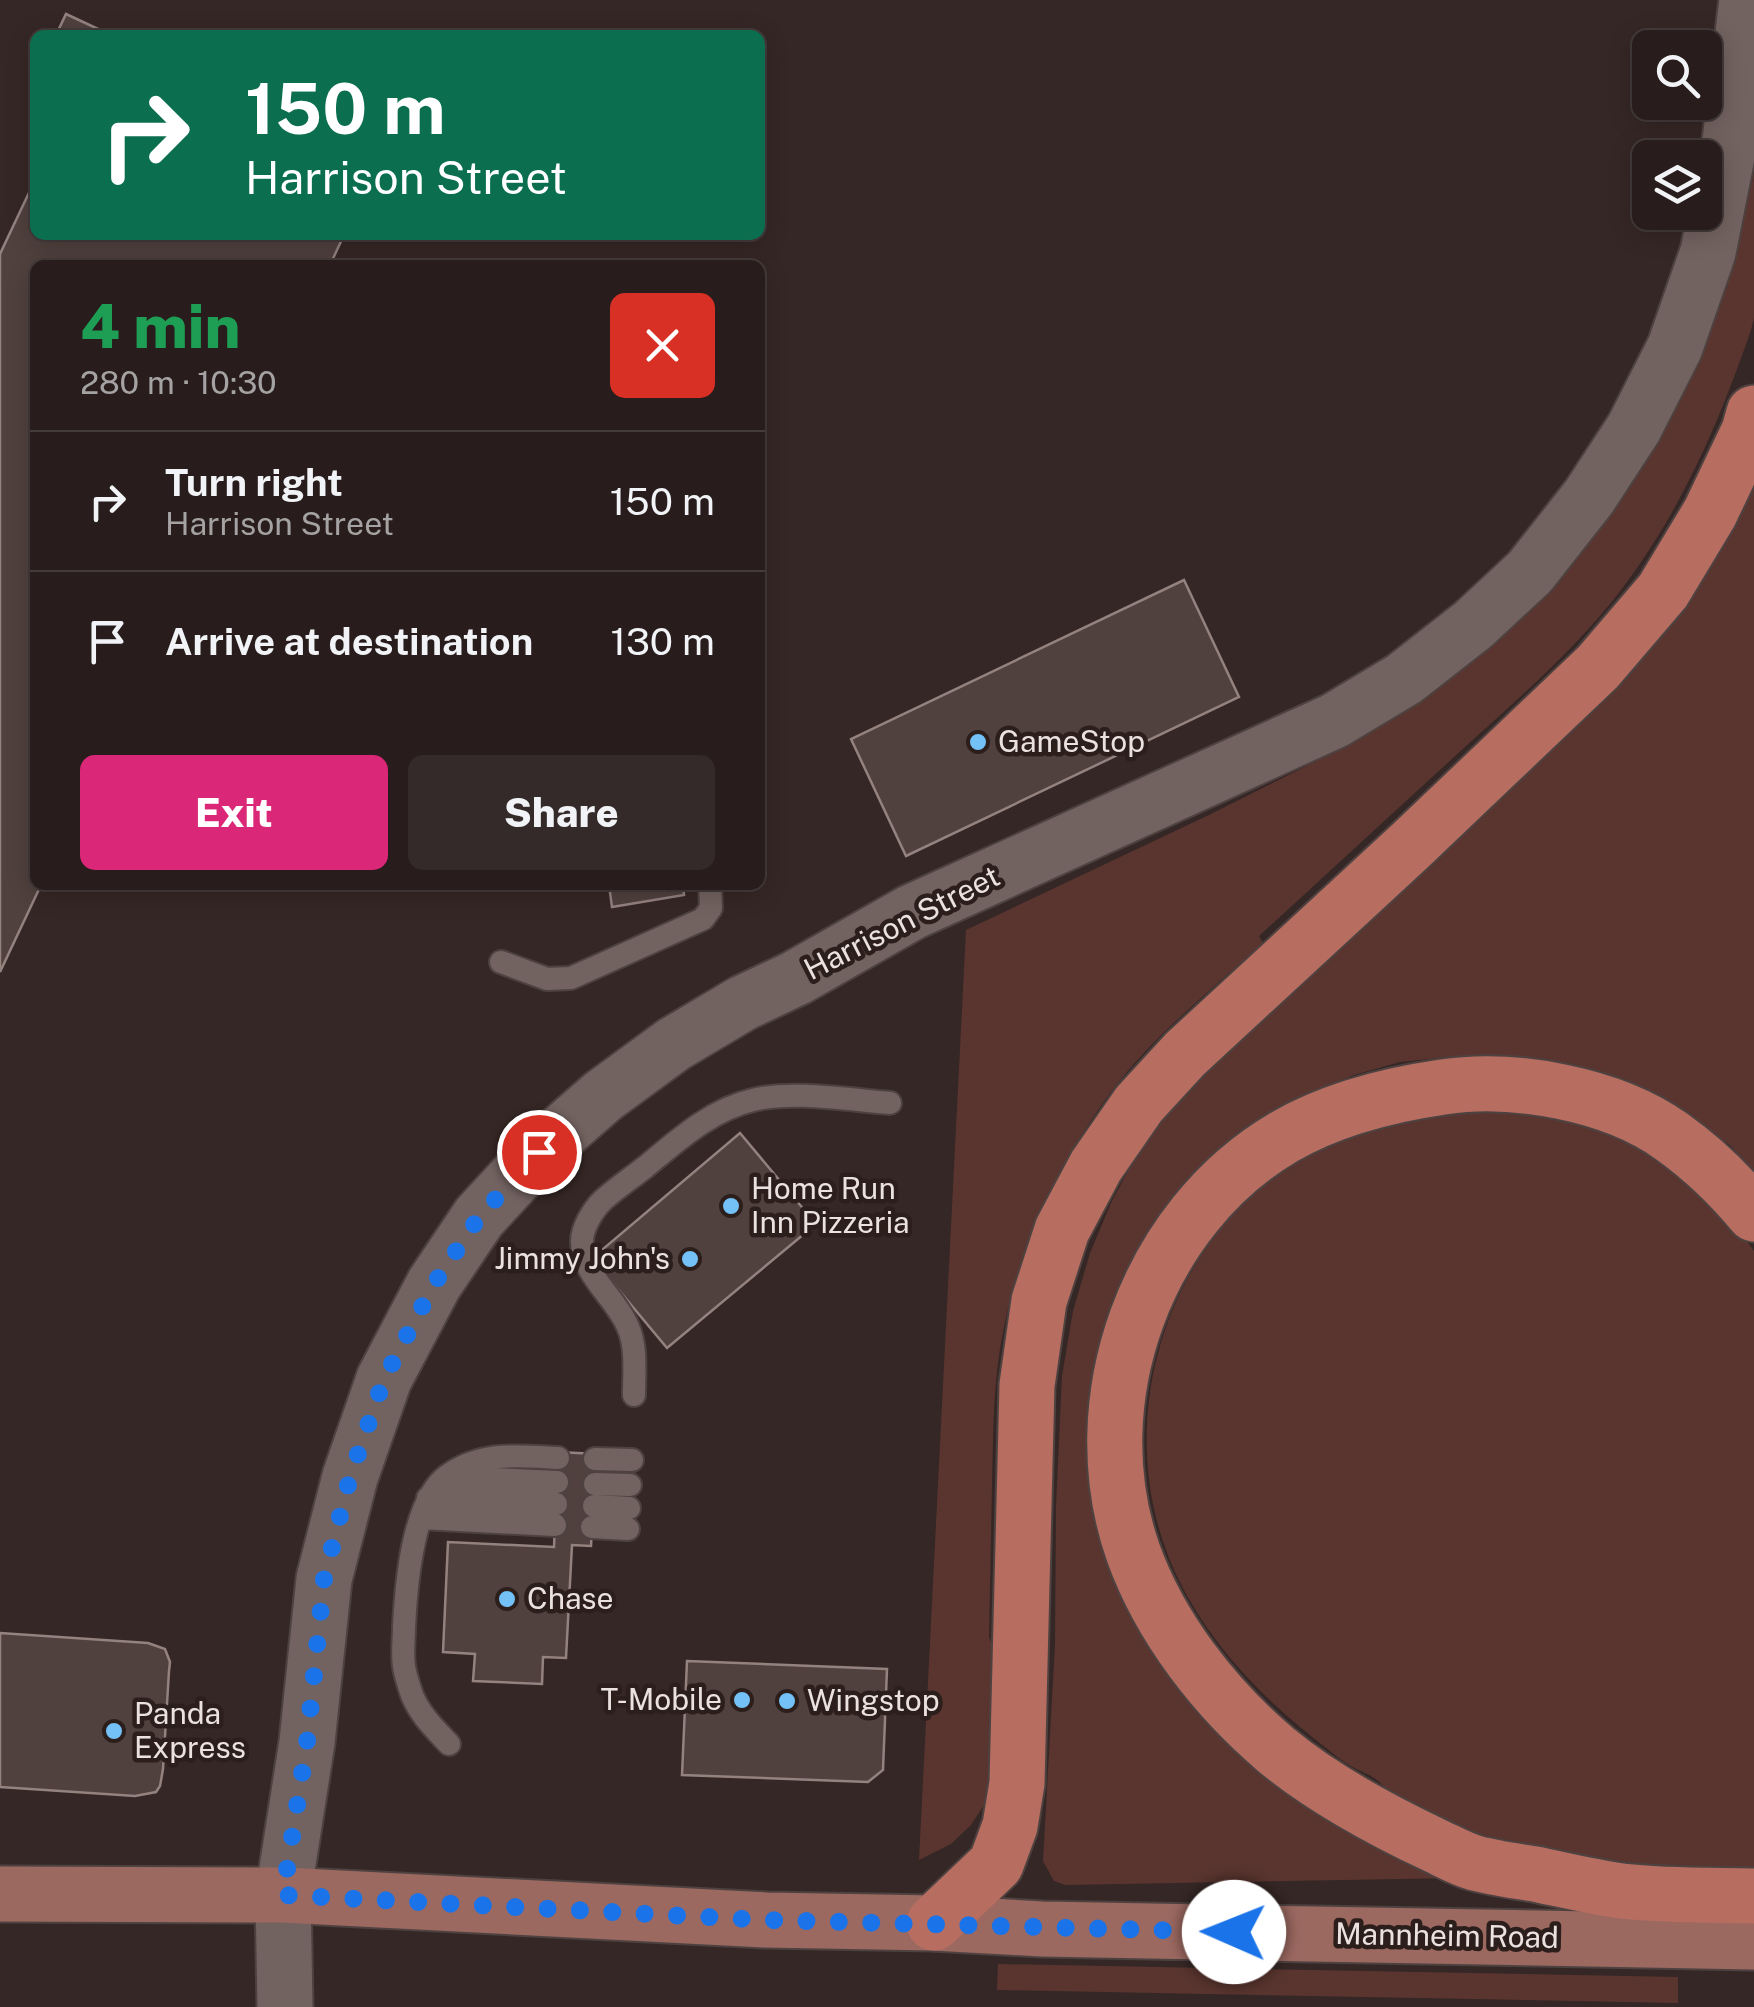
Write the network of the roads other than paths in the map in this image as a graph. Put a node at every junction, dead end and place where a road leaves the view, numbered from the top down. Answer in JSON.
{"nodes":[{"id":1,"x":1747,"y":0,"type":"edge"},
{"id":2,"x":1754,"y":414,"type":"edge"},
{"id":3,"x":710,"y":890,"type":"edge"},
{"id":4,"x":501,"y":962,"type":"dead end"},
{"id":5,"x":890,"y":1103,"type":"dead end"},
{"id":6,"x":1754,"y":1214,"type":"edge"},
{"id":7,"x":634,"y":1395,"type":"dead end"},
{"id":8,"x":558,"y":1458,"type":"dead end"},
{"id":9,"x":595,"y":1459,"type":"dead end"},
{"id":10,"x":632,"y":1460,"type":"dead end"},
{"id":11,"x":445,"y":1477,"type":"junction"},
{"id":12,"x":629,"y":1507,"type":"joint"},
{"id":13,"x":425,"y":1508,"type":"junction"},
{"id":14,"x":449,"y":1744,"type":"dead end"},
{"id":15,"x":0,"y":1894,"type":"edge"},
{"id":16,"x":283,"y":1895,"type":"junction"},
{"id":17,"x":1754,"y":1896,"type":"edge"},
{"id":18,"x":1668,"y":1918,"type":"junction"},
{"id":19,"x":934,"y":1924,"type":"junction"},
{"id":20,"x":1754,"y":1942,"type":"edge"},
{"id":21,"x":286,"y":2007,"type":"edge"}],
"edges":[{"from":1,"to":16,"type":"main road","name":"Harrison Street"},
{"from":2,"to":19,"type":"highway"},
{"from":3,"to":4,"type":"lane"},
{"from":5,"to":7,"type":"lane"},
{"from":6,"to":18,"type":"highway"},
{"from":8,"to":11,"type":"lane"},
{"from":9,"to":10,"type":"lane"},
{"from":11,"to":13,"type":"lane"},
{"from":11,"to":13,"type":"lane"},
{"from":12,"to":12,"type":"lane"},
{"from":13,"to":14,"type":"lane"},
{"from":15,"to":16,"type":"main road","name":"Mannheim Road"},
{"from":16,"to":19,"type":"main road","name":"Mannheim Road"},
{"from":16,"to":21,"type":"main road","name":"Harrison Street"},
{"from":17,"to":18,"type":"highway"},
{"from":18,"to":19,"type":"main road","name":"Mannheim Road"},
{"from":18,"to":20,"type":"main road","name":"Mannheim Road"}]}
